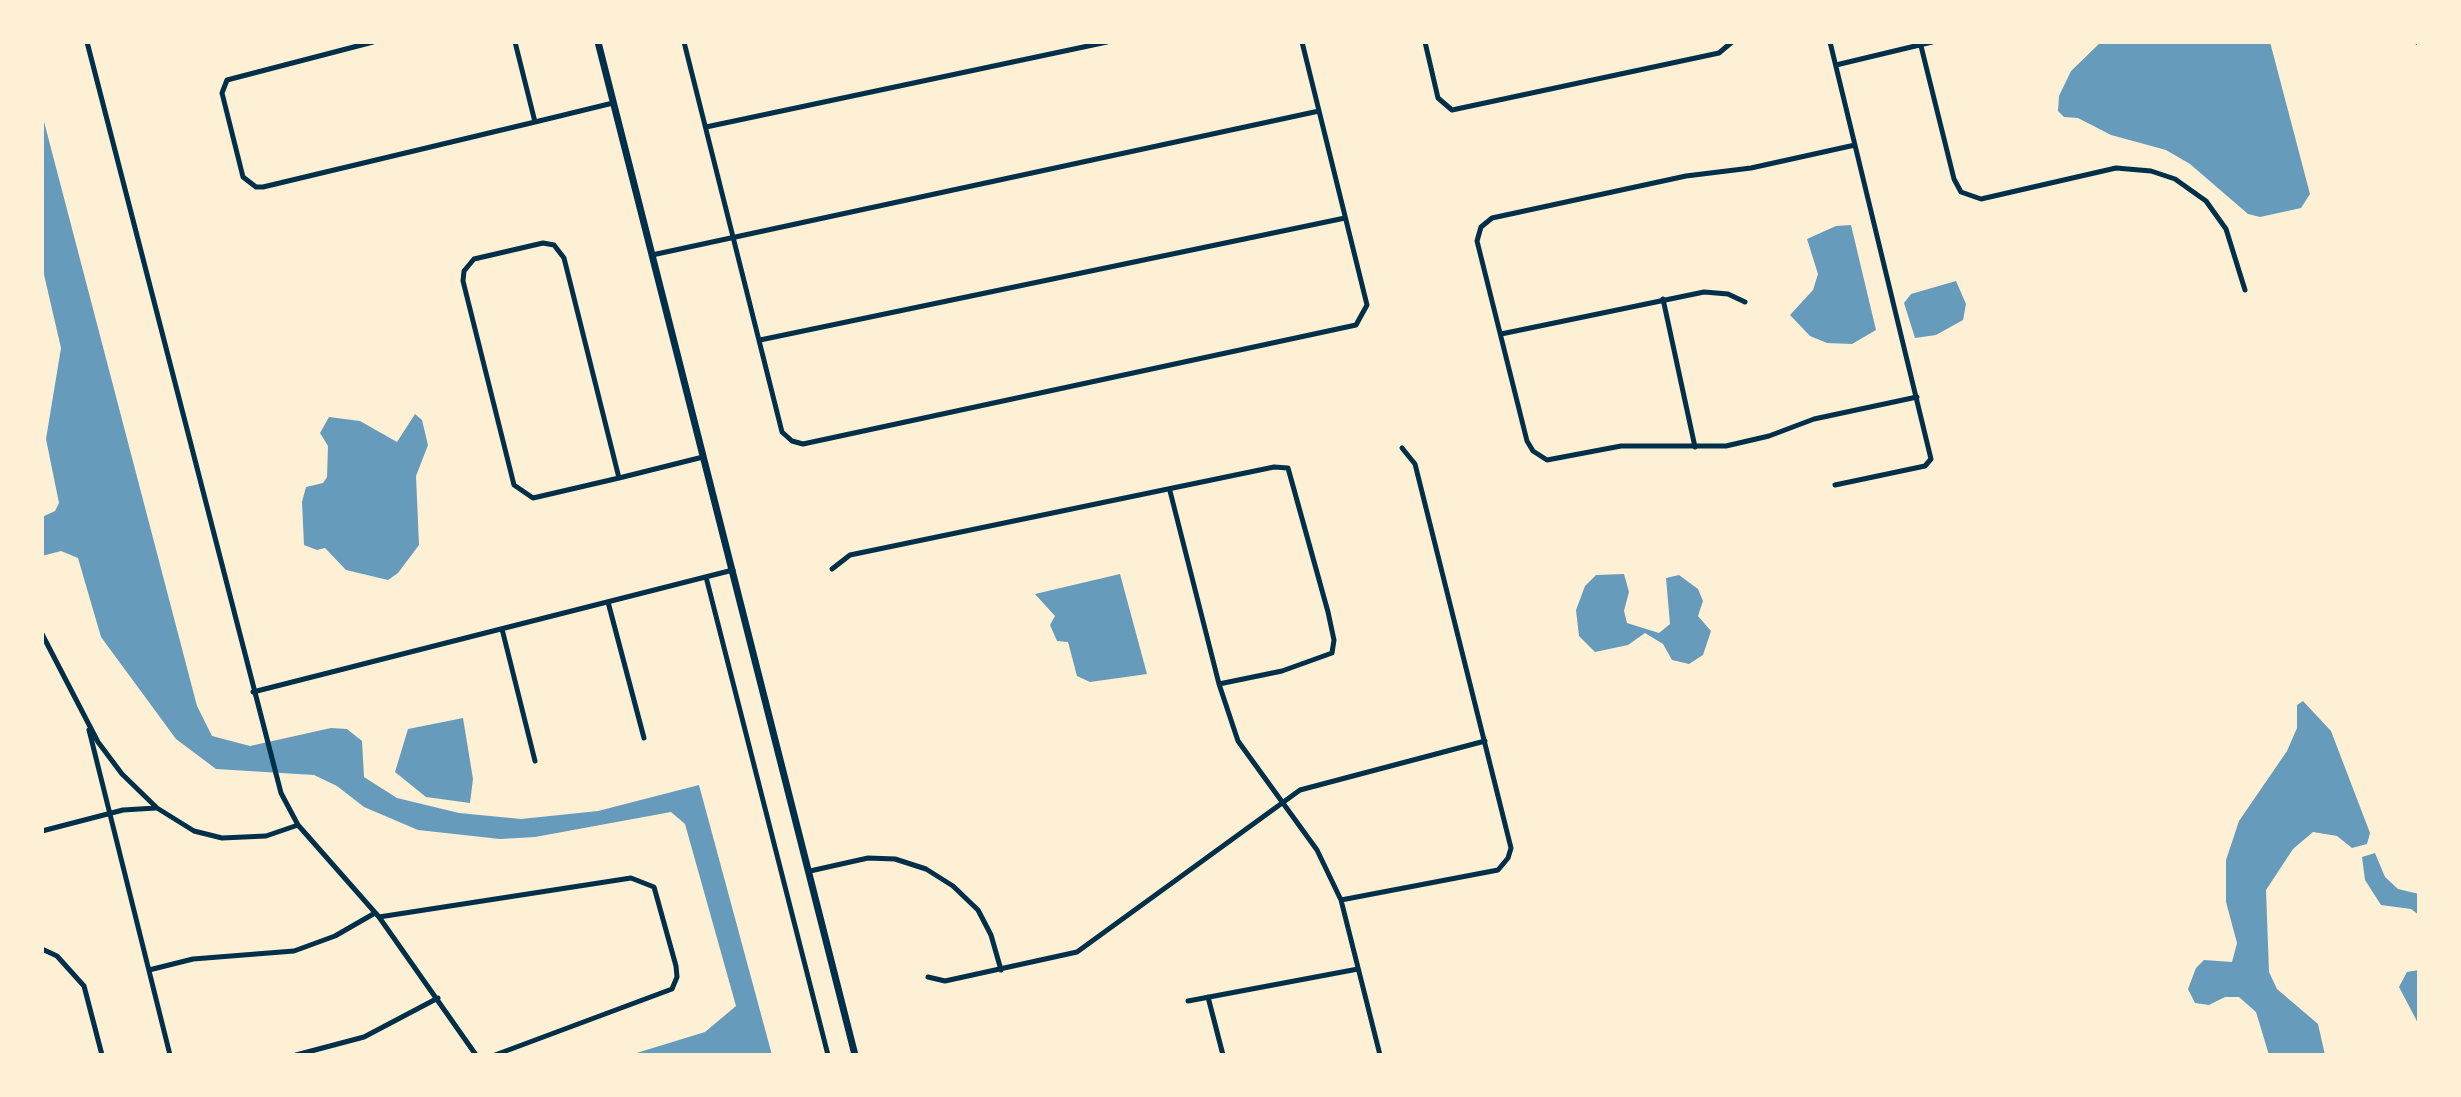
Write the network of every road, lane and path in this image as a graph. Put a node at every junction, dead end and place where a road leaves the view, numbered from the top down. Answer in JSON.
{"nodes":[{"id":1,"x":373,"y":42,"type":"edge"},
{"id":2,"x":515,"y":42,"type":"edge"},
{"id":3,"x":598,"y":42,"type":"edge"},
{"id":4,"x":684,"y":42,"type":"edge"},
{"id":5,"x":1107,"y":42,"type":"edge"},
{"id":6,"x":1302,"y":42,"type":"edge"},
{"id":7,"x":1425,"y":42,"type":"edge"},
{"id":8,"x":1732,"y":42,"type":"edge"},
{"id":9,"x":1830,"y":42,"type":"edge"},
{"id":10,"x":1932,"y":42,"type":"edge"},
{"id":11,"x":88,"y":44,"type":"edge"},
{"id":12,"x":1921,"y":44,"type":"edge"},
{"id":13,"x":1836,"y":65,"type":"junction"},
{"id":14,"x":613,"y":103,"type":"junction"},
{"id":15,"x":1319,"y":111,"type":"junction"},
{"id":16,"x":535,"y":122,"type":"junction"},
{"id":17,"x":706,"y":127,"type":"junction"},
{"id":18,"x":1855,"y":145,"type":"junction"},
{"id":19,"x":1345,"y":218,"type":"junction"},
{"id":20,"x":733,"y":235,"type":"junction"},
{"id":21,"x":652,"y":255,"type":"junction"},
{"id":22,"x":2245,"y":290,"type":"dead end"},
{"id":23,"x":1663,"y":299,"type":"junction"},
{"id":24,"x":1745,"y":302,"type":"dead end"},
{"id":25,"x":1501,"y":334,"type":"junction"},
{"id":26,"x":760,"y":340,"type":"junction"},
{"id":27,"x":1917,"y":397,"type":"junction"},
{"id":28,"x":1695,"y":447,"type":"junction"},
{"id":29,"x":1402,"y":448,"type":"dead end"},
{"id":30,"x":703,"y":457,"type":"junction"},
{"id":31,"x":619,"y":478,"type":"junction"},
{"id":32,"x":1835,"y":485,"type":"dead end"},
{"id":33,"x":1170,"y":491,"type":"junction"},
{"id":34,"x":832,"y":569,"type":"dead end"},
{"id":35,"x":733,"y":570,"type":"junction"},
{"id":36,"x":706,"y":577,"type":"junction"},
{"id":37,"x":608,"y":602,"type":"junction"},
{"id":38,"x":502,"y":629,"type":"junction"},
{"id":39,"x":42,"y":634,"type":"edge"},
{"id":40,"x":1219,"y":684,"type":"junction"},
{"id":41,"x":253,"y":692,"type":"junction"},
{"id":42,"x":88,"y":726,"type":"junction"},
{"id":43,"x":644,"y":738,"type":"dead end"},
{"id":44,"x":1485,"y":741,"type":"junction"},
{"id":45,"x":535,"y":761,"type":"dead end"},
{"id":46,"x":1281,"y":803,"type":"junction"},
{"id":47,"x":157,"y":808,"type":"junction"},
{"id":48,"x":110,"y":813,"type":"junction"},
{"id":49,"x":298,"y":825,"type":"junction"},
{"id":50,"x":42,"y":831,"type":"edge"},
{"id":51,"x":810,"y":871,"type":"junction"},
{"id":52,"x":1341,"y":900,"type":"junction"},
{"id":53,"x":377,"y":915,"type":"junction"},
{"id":54,"x":42,"y":949,"type":"edge"},
{"id":55,"x":1358,"y":969,"type":"junction"},
{"id":56,"x":149,"y":970,"type":"junction"},
{"id":57,"x":1001,"y":970,"type":"junction"},
{"id":58,"x":928,"y":977,"type":"dead end"},
{"id":59,"x":1208,"y":997,"type":"junction"},
{"id":60,"x":438,"y":998,"type":"junction"},
{"id":61,"x":1188,"y":1001,"type":"dead end"},
{"id":62,"x":102,"y":1055,"type":"edge"},
{"id":63,"x":170,"y":1055,"type":"edge"},
{"id":64,"x":296,"y":1055,"type":"edge"},
{"id":65,"x":476,"y":1055,"type":"edge"},
{"id":66,"x":495,"y":1055,"type":"edge"},
{"id":67,"x":828,"y":1055,"type":"edge"},
{"id":68,"x":855,"y":1055,"type":"edge"},
{"id":69,"x":1223,"y":1055,"type":"edge"},
{"id":70,"x":1380,"y":1055,"type":"edge"}],
"edges":[{"from":1,"to":16,"type":"street"},
{"from":2,"to":16,"type":"street"},
{"from":3,"to":14,"type":"street"},
{"from":4,"to":17,"type":"street"},
{"from":5,"to":17,"type":"street"},
{"from":6,"to":15,"type":"street"},
{"from":7,"to":8,"type":"street"},
{"from":9,"to":13,"type":"street"},
{"from":10,"to":12,"type":"street"},
{"from":11,"to":41,"type":"street"},
{"from":12,"to":13,"type":"street"},
{"from":12,"to":22,"type":"street"},
{"from":13,"to":18,"type":"street"},
{"from":14,"to":16,"type":"street"},
{"from":14,"to":21,"type":"street"},
{"from":15,"to":19,"type":"street"},
{"from":15,"to":20,"type":"street"},
{"from":17,"to":20,"type":"street"},
{"from":18,"to":25,"type":"street"},
{"from":18,"to":27,"type":"street"},
{"from":19,"to":26,"type":"street"},
{"from":19,"to":26,"type":"street"},
{"from":20,"to":21,"type":"street"},
{"from":20,"to":26,"type":"street"},
{"from":21,"to":30,"type":"street"},
{"from":23,"to":24,"type":"street"},
{"from":23,"to":25,"type":"street"},
{"from":23,"to":28,"type":"street"},
{"from":25,"to":28,"type":"street"},
{"from":27,"to":28,"type":"street"},
{"from":27,"to":32,"type":"street"},
{"from":29,"to":44,"type":"street"},
{"from":30,"to":31,"type":"street"},
{"from":30,"to":35,"type":"street"},
{"from":31,"to":31,"type":"street"},
{"from":33,"to":34,"type":"street"},
{"from":33,"to":40,"type":"street"},
{"from":33,"to":40,"type":"street"},
{"from":35,"to":36,"type":"street"},
{"from":35,"to":51,"type":"street"},
{"from":36,"to":37,"type":"street"},
{"from":36,"to":67,"type":"street"},
{"from":37,"to":38,"type":"street"},
{"from":37,"to":43,"type":"street"},
{"from":38,"to":41,"type":"street"},
{"from":38,"to":45,"type":"street"},
{"from":39,"to":42,"type":"street"},
{"from":40,"to":46,"type":"street"},
{"from":41,"to":49,"type":"street"},
{"from":42,"to":47,"type":"street"},
{"from":42,"to":48,"type":"street"},
{"from":44,"to":46,"type":"street"},
{"from":44,"to":52,"type":"street"},
{"from":46,"to":52,"type":"street"},
{"from":46,"to":57,"type":"street"},
{"from":47,"to":48,"type":"street"},
{"from":47,"to":49,"type":"street"},
{"from":48,"to":50,"type":"street"},
{"from":48,"to":56,"type":"street"},
{"from":49,"to":53,"type":"street"},
{"from":51,"to":57,"type":"street"},
{"from":51,"to":68,"type":"street"},
{"from":52,"to":55,"type":"street"},
{"from":53,"to":56,"type":"street"},
{"from":53,"to":60,"type":"street"},
{"from":53,"to":66,"type":"street"},
{"from":54,"to":62,"type":"street"},
{"from":55,"to":59,"type":"street"},
{"from":55,"to":70,"type":"street"},
{"from":56,"to":63,"type":"street"},
{"from":57,"to":58,"type":"street"},
{"from":59,"to":61,"type":"street"},
{"from":59,"to":69,"type":"street"},
{"from":60,"to":64,"type":"street"},
{"from":60,"to":65,"type":"street"}]}
